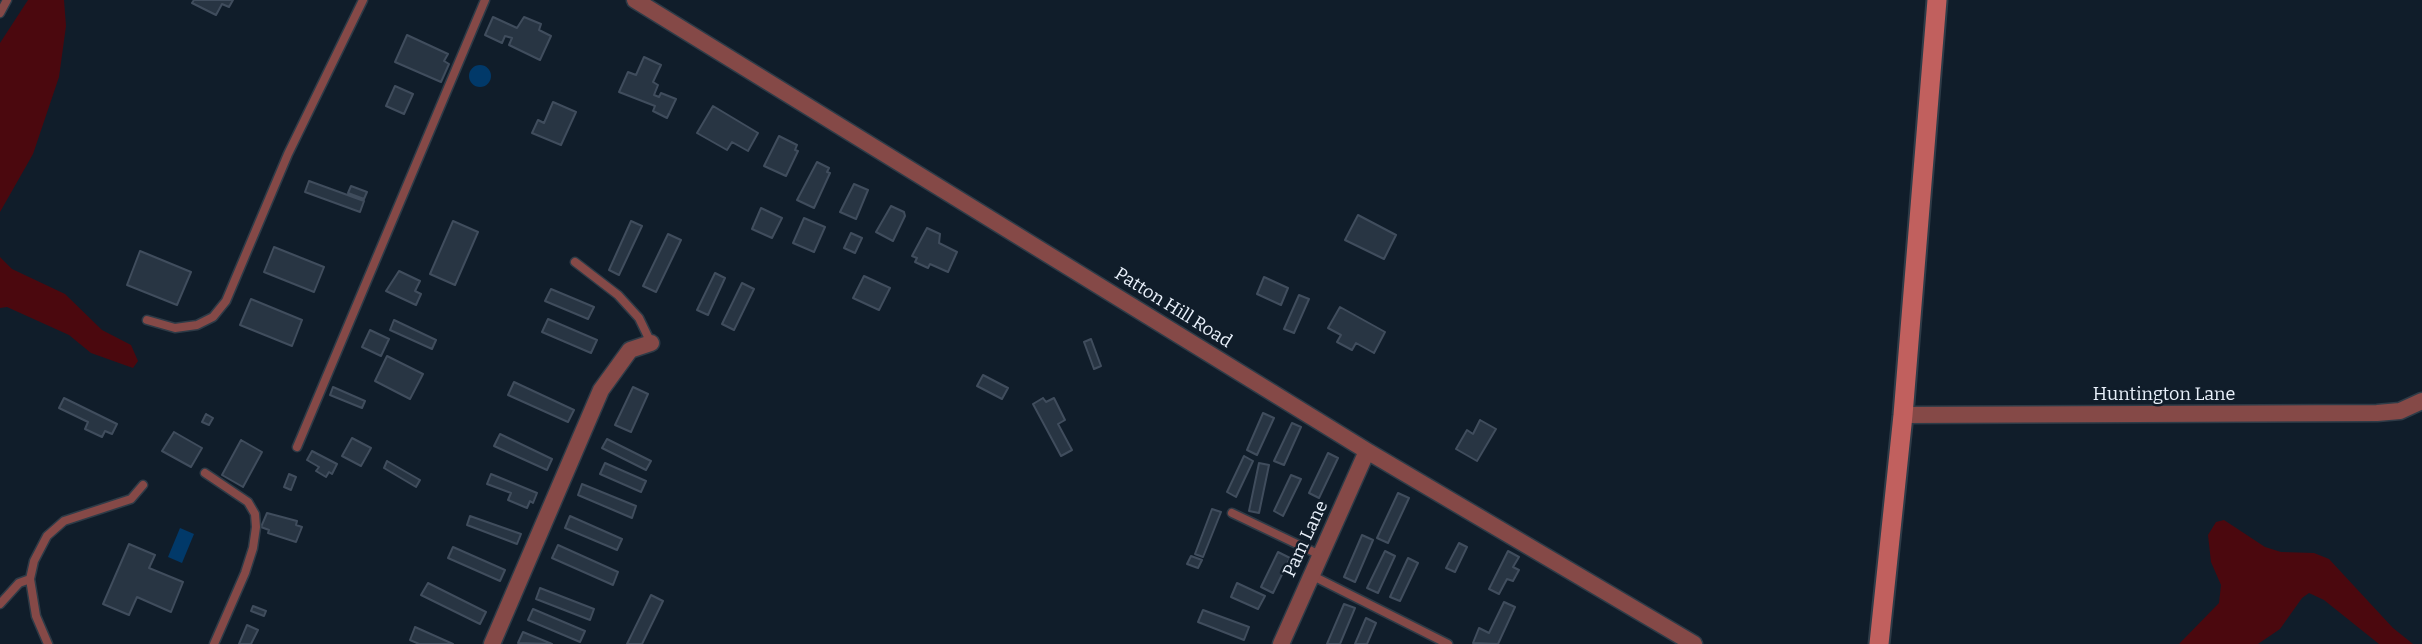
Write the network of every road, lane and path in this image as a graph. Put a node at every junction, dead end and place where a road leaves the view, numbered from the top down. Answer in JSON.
{"nodes":[{"id":1,"x":7,"y":0,"type":"edge"},
{"id":2,"x":363,"y":0,"type":"edge"},
{"id":3,"x":485,"y":0,"type":"edge"},
{"id":4,"x":635,"y":0,"type":"edge"},
{"id":5,"x":1937,"y":0,"type":"edge"},
{"id":6,"x":0,"y":13,"type":"edge"},
{"id":7,"x":575,"y":262,"type":"dead end"},
{"id":8,"x":147,"y":320,"type":"dead end"},
{"id":9,"x":651,"y":343,"type":"joint"},
{"id":10,"x":2422,"y":401,"type":"edge"},
{"id":11,"x":1903,"y":415,"type":"junction"},
{"id":12,"x":297,"y":447,"type":"dead end"},
{"id":13,"x":1367,"y":451,"type":"junction"},
{"id":14,"x":205,"y":473,"type":"dead end"},
{"id":15,"x":143,"y":485,"type":"dead end"},
{"id":16,"x":1232,"y":513,"type":"dead end"},
{"id":17,"x":1320,"y":555,"type":"junction"},
{"id":18,"x":1311,"y":575,"type":"junction"},
{"id":19,"x":30,"y":579,"type":"junction"},
{"id":20,"x":0,"y":604,"type":"edge"},
{"id":21,"x":48,"y":644,"type":"edge"},
{"id":22,"x":214,"y":644,"type":"edge"},
{"id":23,"x":492,"y":644,"type":"edge"},
{"id":24,"x":1280,"y":644,"type":"edge"},
{"id":25,"x":1448,"y":644,"type":"edge"},
{"id":26,"x":1694,"y":644,"type":"edge"},
{"id":27,"x":1879,"y":644,"type":"edge"}],
"edges":[{"from":1,"to":6,"type":"lane"},
{"from":2,"to":8,"type":"lane"},
{"from":3,"to":12,"type":"lane"},
{"from":4,"to":13,"type":"street","name":"Patton Hill Road"},
{"from":5,"to":11,"type":"main road"},
{"from":7,"to":9,"type":"lane"},
{"from":9,"to":23,"type":"street"},
{"from":10,"to":11,"type":"street","name":"Huntington Lane"},
{"from":11,"to":27,"type":"main road"},
{"from":13,"to":17,"type":"street","name":"Pam Lane"},
{"from":13,"to":26,"type":"street","name":"Patton Hill Road"},
{"from":14,"to":22,"type":"lane"},
{"from":15,"to":19,"type":"lane"},
{"from":16,"to":17,"type":"lane"},
{"from":17,"to":18,"type":"street","name":"Pam Lane"},
{"from":18,"to":24,"type":"street","name":"Pam Lane"},
{"from":18,"to":25,"type":"lane"},
{"from":19,"to":20,"type":"lane"},
{"from":19,"to":21,"type":"lane"}]}
